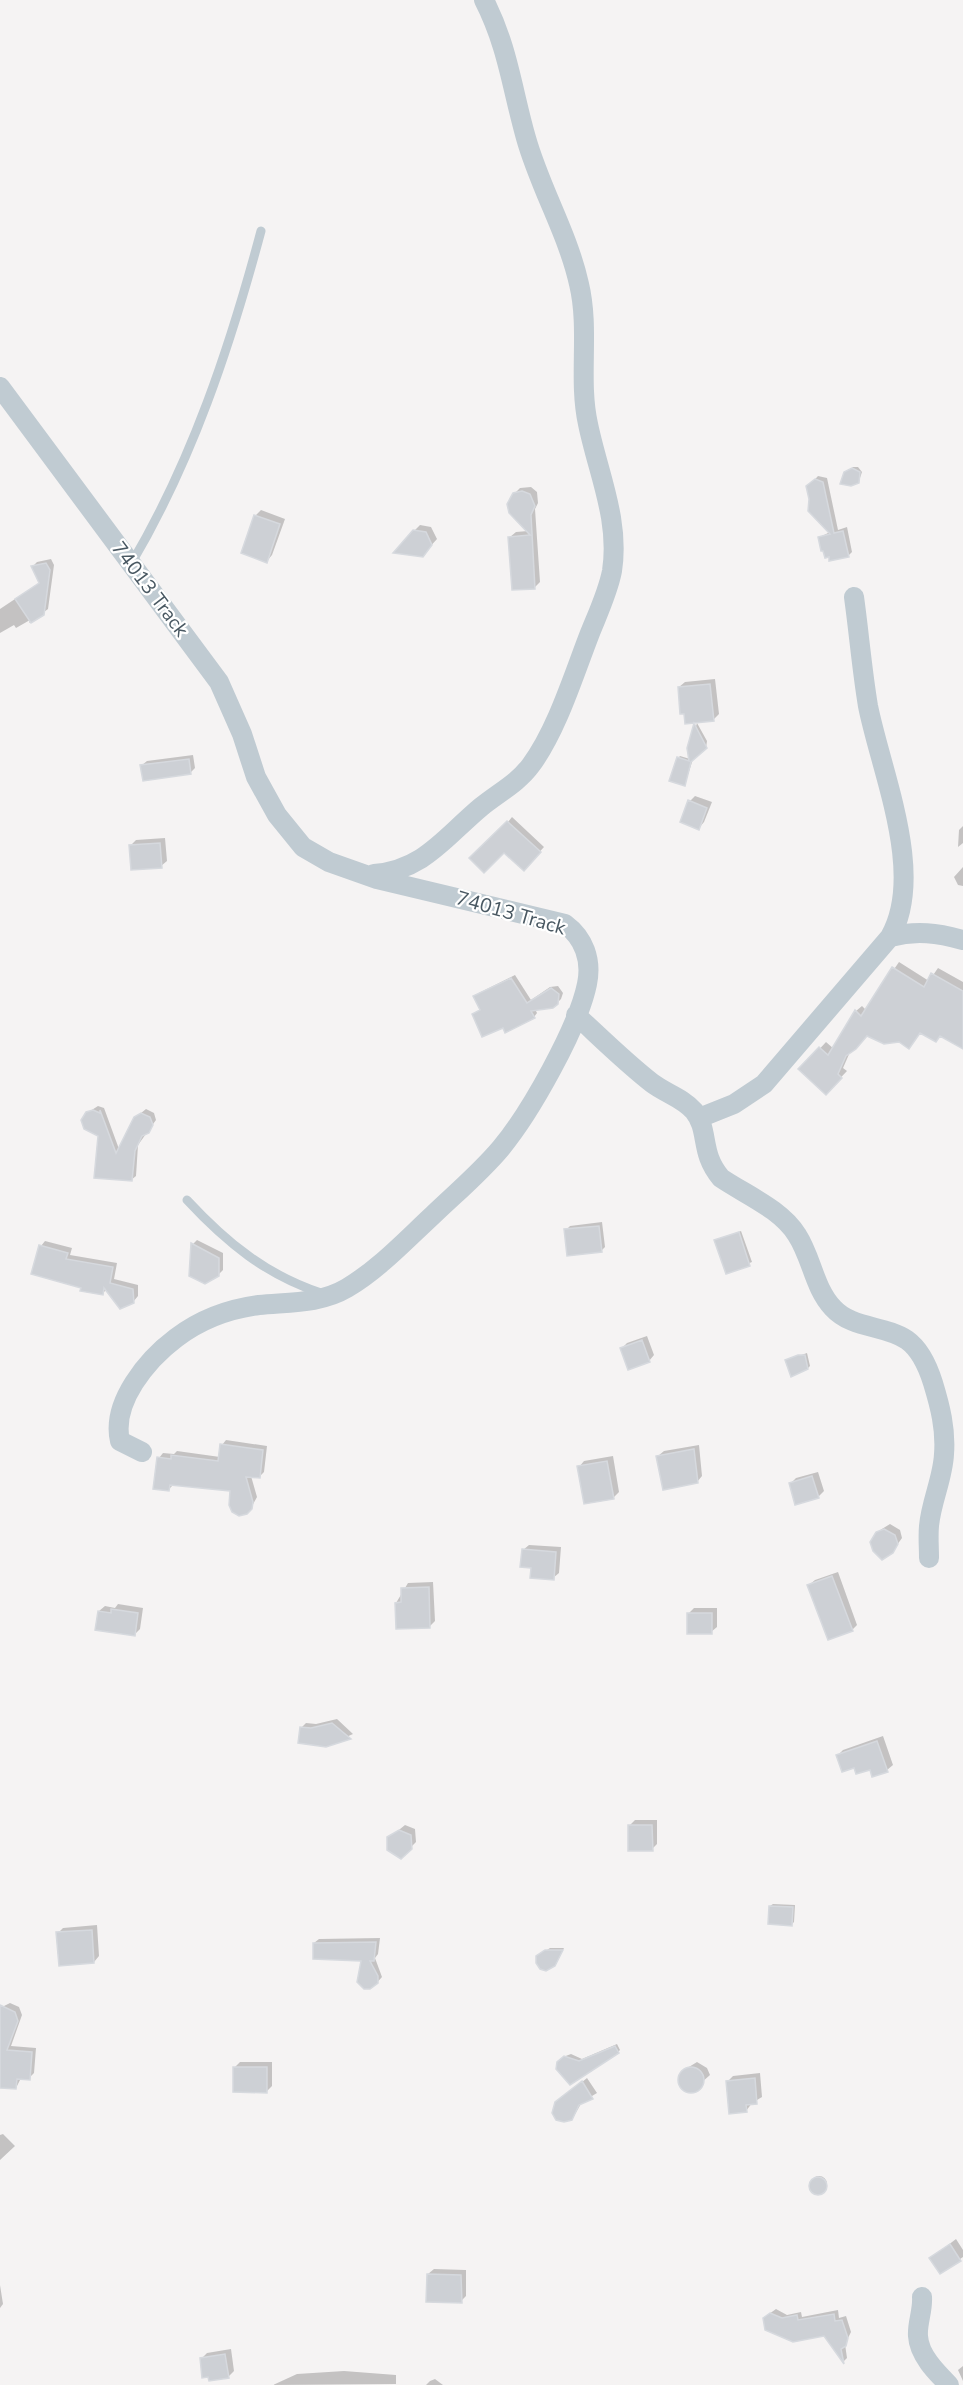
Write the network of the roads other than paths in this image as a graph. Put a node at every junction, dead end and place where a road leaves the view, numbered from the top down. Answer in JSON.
{"nodes":[{"id":1,"x":484,"y":0,"type":"edge"},
{"id":2,"x":261,"y":231,"type":"dead end"},
{"id":3,"x":0,"y":387,"type":"edge"},
{"id":4,"x":131,"y":564,"type":"junction"},
{"id":5,"x":854,"y":597,"type":"dead end"},
{"id":6,"x":365,"y":874,"type":"junction"},
{"id":7,"x":890,"y":937,"type":"junction"},
{"id":8,"x":963,"y":940,"type":"edge"},
{"id":9,"x":576,"y":1015,"type":"junction"},
{"id":10,"x":699,"y":1118,"type":"junction"},
{"id":11,"x":187,"y":1200,"type":"dead end"},
{"id":12,"x":330,"y":1296,"type":"junction"},
{"id":13,"x":142,"y":1452,"type":"dead end"},
{"id":14,"x":929,"y":1558,"type":"dead end"},
{"id":15,"x":922,"y":2297,"type":"dead end"},
{"id":16,"x":949,"y":2385,"type":"edge"}],
"edges":[{"from":1,"to":6,"type":"street"},
{"from":2,"to":4,"type":"lane"},
{"from":3,"to":4,"type":"street","name":"74013 Track"},
{"from":4,"to":6,"type":"street","name":"74013 Track"},
{"from":5,"to":7,"type":"street"},
{"from":6,"to":9,"type":"street","name":"74013 Track"},
{"from":7,"to":8,"type":"street"},
{"from":7,"to":10,"type":"street"},
{"from":9,"to":10,"type":"street"},
{"from":9,"to":12,"type":"street","name":"74013 Track"},
{"from":10,"to":14,"type":"street"},
{"from":11,"to":12,"type":"lane"},
{"from":12,"to":13,"type":"street","name":"74013 Track"},
{"from":15,"to":16,"type":"street"}]}
